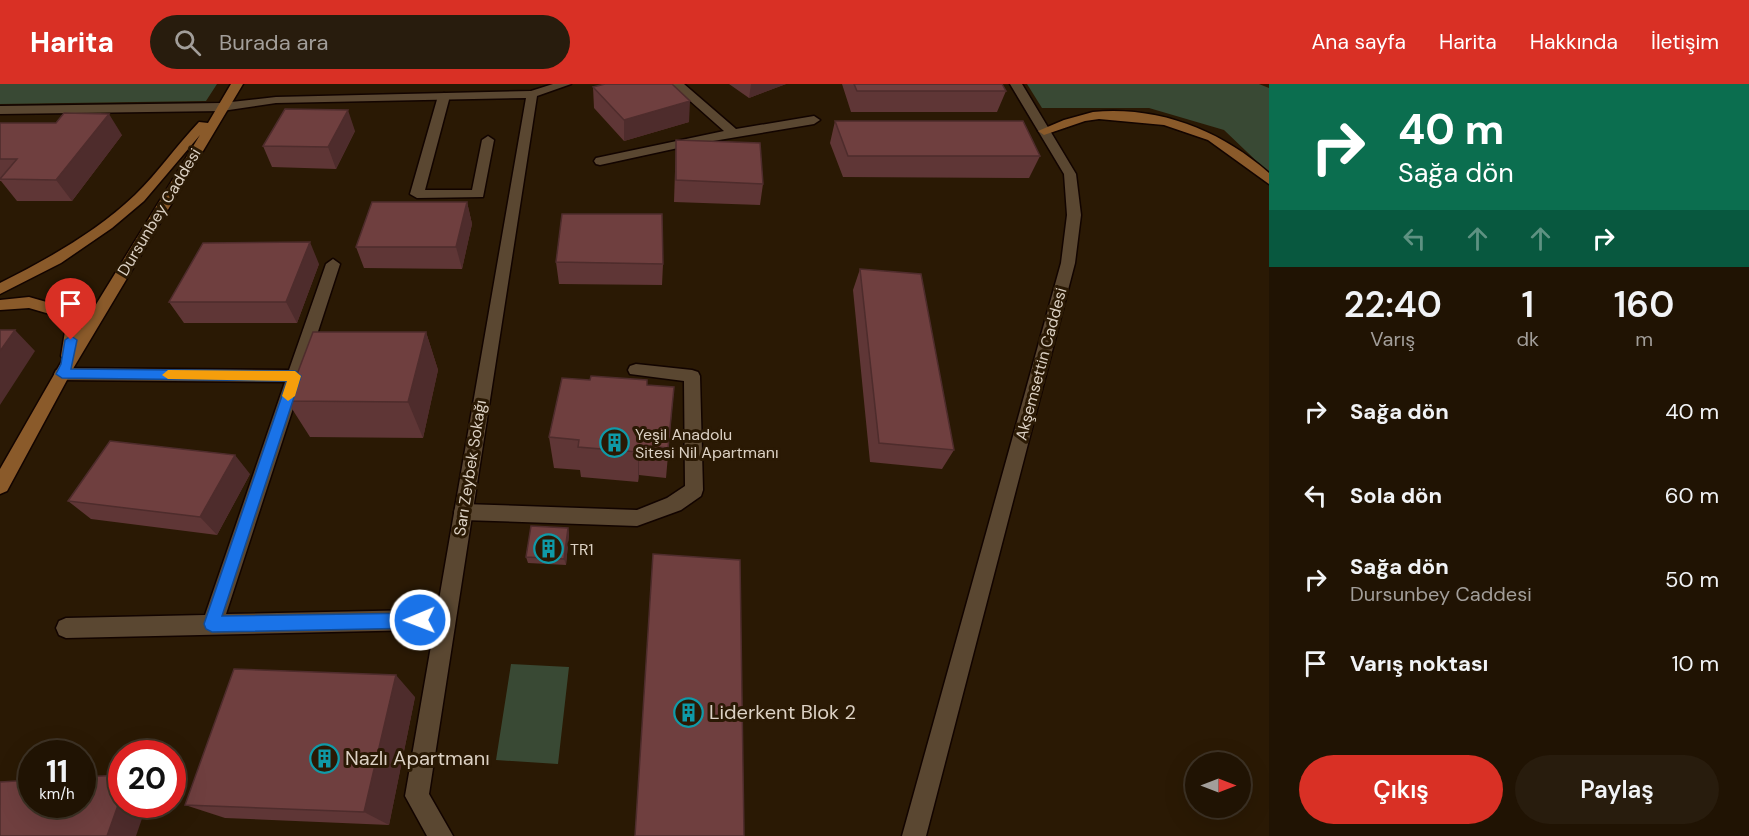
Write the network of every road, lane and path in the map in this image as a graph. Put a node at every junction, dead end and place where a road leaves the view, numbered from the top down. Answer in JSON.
{"nodes":[{"id":1,"x":237,"y":84,"type":"edge"},
{"id":2,"x":565,"y":84,"type":"edge"},
{"id":3,"x":677,"y":84,"type":"edge"},
{"id":4,"x":1016,"y":84,"type":"edge"},
{"id":5,"x":532,"y":94,"type":"junction"},
{"id":6,"x":444,"y":96,"type":"junction"},
{"id":7,"x":222,"y":107,"type":"junction"},
{"id":8,"x":0,"y":110,"type":"edge"},
{"id":9,"x":814,"y":120,"type":"dead end"},
{"id":10,"x":1044,"y":130,"type":"junction"},
{"id":11,"x":734,"y":134,"type":"junction"},
{"id":12,"x":488,"y":140,"type":"dead end"},
{"id":13,"x":600,"y":161,"type":"dead end"},
{"id":14,"x":1269,"y":180,"type":"edge"},
{"id":15,"x":333,"y":264,"type":"dead end"},
{"id":16,"x":0,"y":289,"type":"edge"},
{"id":17,"x":0,"y":305,"type":"edge"},
{"id":18,"x":65,"y":369,"type":"junction"},
{"id":19,"x":636,"y":370,"type":"dead end"},
{"id":20,"x":295,"y":376,"type":"junction"},
{"id":21,"x":0,"y":486,"type":"edge"},
{"id":22,"x":463,"y":512,"type":"junction"},
{"id":23,"x":420,"y":620,"type":"dead end"},
{"id":24,"x":212,"y":624,"type":"junction"},
{"id":25,"x":66,"y":628,"type":"dead end"},
{"id":26,"x":441,"y":836,"type":"edge"},
{"id":27,"x":914,"y":836,"type":"edge"}],
"edges":[{"from":1,"to":7,"type":"main road","name":"Dursunbey Caddesi"},
{"from":2,"to":5,"type":"street"},
{"from":3,"to":11,"type":"street"},
{"from":4,"to":10,"type":"street","name":"Akşemsettin Caddesi"},
{"from":5,"to":6,"type":"street"},
{"from":5,"to":22,"type":"street","name":"Sarı Zeybek Sokağı"},
{"from":6,"to":7,"type":"street"},
{"from":6,"to":12,"type":"street"},
{"from":7,"to":8,"type":"street"},
{"from":7,"to":16,"type":"main road","name":"Dursunbey Caddesi"},
{"from":7,"to":18,"type":"main road","name":"Dursunbey Caddesi"},
{"from":9,"to":11,"type":"street"},
{"from":10,"to":14,"type":"main road"},
{"from":10,"to":27,"type":"street","name":"Akşemsettin Caddesi"},
{"from":11,"to":13,"type":"street"},
{"from":15,"to":20,"type":"street"},
{"from":17,"to":18,"type":"main road"},
{"from":18,"to":20,"type":"street"},
{"from":18,"to":21,"type":"main road","name":"Dursunbey Caddesi"},
{"from":19,"to":22,"type":"street"},
{"from":20,"to":24,"type":"street"},
{"from":22,"to":26,"type":"street","name":"Sarı Zeybek Sokağı"},
{"from":23,"to":24,"type":"street"},
{"from":24,"to":25,"type":"street"}]}
